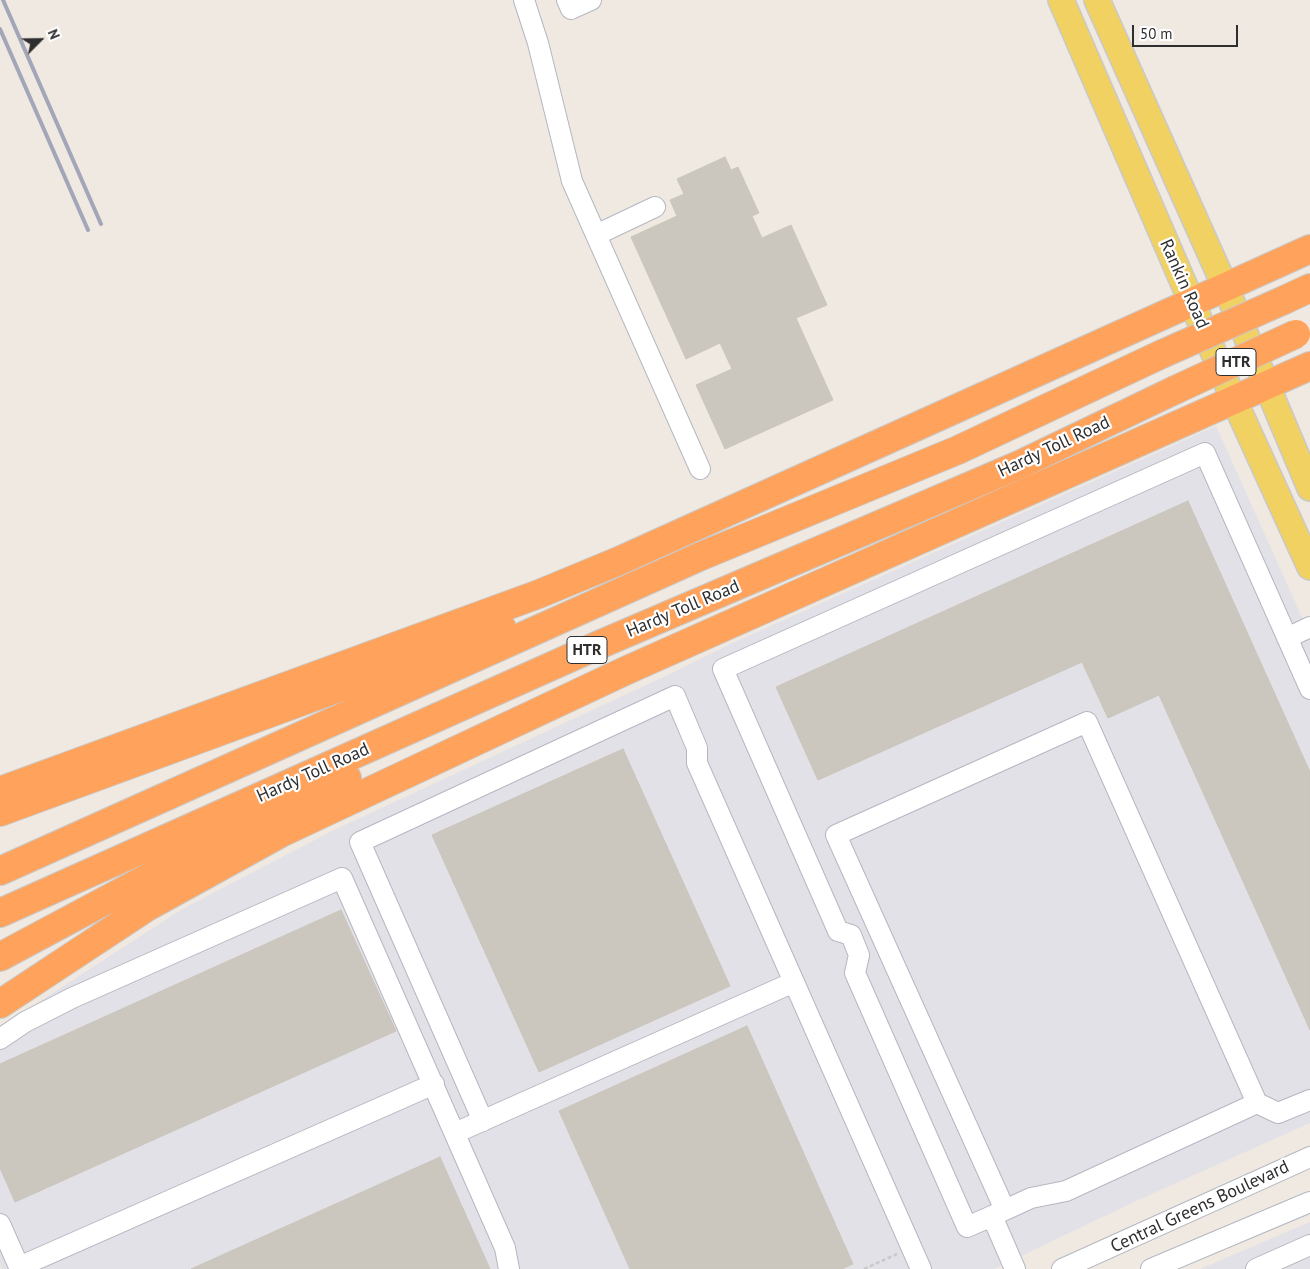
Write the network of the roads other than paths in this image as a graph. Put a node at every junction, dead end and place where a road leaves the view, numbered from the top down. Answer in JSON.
{"nodes":[{"id":1,"x":524,"y":0,"type":"edge"},
{"id":2,"x":567,"y":0,"type":"edge"},
{"id":3,"x":591,"y":0,"type":"edge"},
{"id":4,"x":1061,"y":0,"type":"edge"},
{"id":5,"x":1097,"y":0,"type":"edge"},
{"id":6,"x":656,"y":207,"type":"dead end"},
{"id":7,"x":596,"y":235,"type":"junction"},
{"id":8,"x":1310,"y":249,"type":"edge"},
{"id":9,"x":1225,"y":287,"type":"junction"},
{"id":10,"x":1310,"y":288,"type":"edge"},
{"id":11,"x":1192,"y":302,"type":"junction"},
{"id":12,"x":1303,"y":331,"type":"edge"},
{"id":13,"x":1310,"y":366,"type":"edge"},
{"id":14,"x":1266,"y":386,"type":"junction"},
{"id":15,"x":1234,"y":400,"type":"junction"},
{"id":16,"x":700,"y":469,"type":"dead end"},
{"id":17,"x":1310,"y":488,"type":"edge"},
{"id":18,"x":699,"y":558,"type":"junction"},
{"id":19,"x":1310,"y":567,"type":"edge"},
{"id":20,"x":1310,"y":628,"type":"edge"},
{"id":21,"x":1287,"y":638,"type":"junction"},
{"id":22,"x":601,"y":644,"type":"junction"},
{"id":23,"x":1310,"y":689,"type":"edge"},
{"id":24,"x":0,"y":791,"type":"edge"},
{"id":25,"x":0,"y":812,"type":"edge"},
{"id":26,"x":0,"y":871,"type":"edge"},
{"id":27,"x":0,"y":913,"type":"edge"},
{"id":28,"x":0,"y":957,"type":"edge"},
{"id":29,"x":794,"y":982,"type":"junction"},
{"id":30,"x":0,"y":1004,"type":"edge"},
{"id":31,"x":0,"y":1039,"type":"edge"},
{"id":32,"x":434,"y":1084,"type":"junction"},
{"id":33,"x":1310,"y":1100,"type":"edge"},
{"id":34,"x":1257,"y":1103,"type":"junction"},
{"id":35,"x":483,"y":1121,"type":"junction"},
{"id":36,"x":455,"y":1133,"type":"junction"},
{"id":37,"x":1310,"y":1157,"type":"edge"},
{"id":38,"x":1310,"y":1202,"type":"edge"},
{"id":39,"x":999,"y":1213,"type":"junction"},
{"id":40,"x":0,"y":1224,"type":"edge"},
{"id":41,"x":1310,"y":1245,"type":"edge"},
{"id":42,"x":917,"y":1263,"type":"edge"},
{"id":43,"x":20,"y":1268,"type":"edge"},
{"id":44,"x":509,"y":1269,"type":"edge"},
{"id":45,"x":1015,"y":1269,"type":"edge"},
{"id":46,"x":1062,"y":1269,"type":"edge"},
{"id":47,"x":1151,"y":1269,"type":"edge"},
{"id":48,"x":1256,"y":1269,"type":"edge"}],
"edges":[{"from":1,"to":7,"type":"street"},
{"from":2,"to":3,"type":"street"},
{"from":4,"to":11,"type":"main road","name":"Rankin Road"},
{"from":5,"to":9,"type":"main road","name":"Rankin Road"},
{"from":6,"to":7,"type":"street"},
{"from":7,"to":16,"type":"street"},
{"from":8,"to":9,"type":"highway"},
{"from":9,"to":11,"type":"highway"},
{"from":9,"to":14,"type":"main road","name":"Rankin Road"},
{"from":10,"to":18,"type":"highway","number":"HTR","bridge":true},
{"from":11,"to":15,"type":"main road","name":"Rankin Road"},
{"from":11,"to":24,"type":"highway"},
{"from":12,"to":22,"type":"highway","name":"Hardy Toll Road","number":"HTR","bridge":true},
{"from":13,"to":14,"type":"highway"},
{"from":14,"to":15,"type":"highway"},
{"from":14,"to":17,"type":"main road","name":"Rankin Road"},
{"from":15,"to":19,"type":"main road","name":"Rankin Road"},
{"from":15,"to":30,"type":"highway"},
{"from":18,"to":25,"type":"highway"},
{"from":18,"to":26,"type":"highway","number":"HTR"},
{"from":20,"to":21,"type":"street"},
{"from":21,"to":23,"type":"street"},
{"from":21,"to":39,"type":"street"},
{"from":22,"to":27,"type":"highway","name":"Hardy Toll Road","number":"HTR"},
{"from":22,"to":28,"type":"highway"},
{"from":29,"to":35,"type":"street"},
{"from":29,"to":35,"type":"street"},
{"from":29,"to":42,"type":"street"},
{"from":31,"to":32,"type":"street"},
{"from":32,"to":36,"type":"street"},
{"from":32,"to":43,"type":"street"},
{"from":33,"to":34,"type":"street"},
{"from":34,"to":39,"type":"street"},
{"from":34,"to":39,"type":"street"},
{"from":35,"to":36,"type":"street"},
{"from":36,"to":44,"type":"street"},
{"from":37,"to":46,"type":"street","name":"Central Greens Boulevard"},
{"from":38,"to":47,"type":"street","name":"Central Greens Boulevard"},
{"from":39,"to":45,"type":"street"},
{"from":40,"to":43,"type":"street"},
{"from":41,"to":48,"type":"street"}]}
